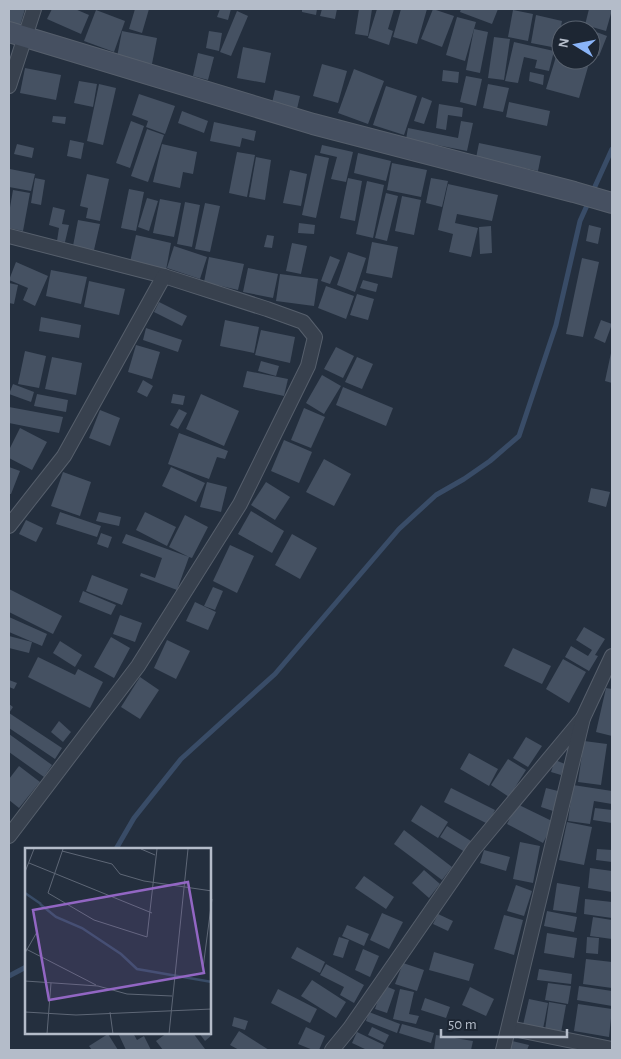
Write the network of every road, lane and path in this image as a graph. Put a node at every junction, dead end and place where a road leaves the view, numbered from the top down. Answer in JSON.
{"nodes":[{"id":1,"x":34,"y":9,"type":"edge"},
{"id":2,"x":17,"y":35,"type":"edge"},
{"id":3,"x":9,"y":86,"type":"edge"},
{"id":4,"x":612,"y":203,"type":"edge"},
{"id":5,"x":9,"y":236,"type":"edge"},
{"id":6,"x":164,"y":276,"type":"junction"},
{"id":7,"x":9,"y":526,"type":"edge"},
{"id":8,"x":612,"y":656,"type":"edge"},
{"id":9,"x":583,"y":718,"type":"junction"},
{"id":10,"x":9,"y":836,"type":"edge"},
{"id":11,"x":509,"y":1028,"type":"junction"},
{"id":12,"x":612,"y":1049,"type":"edge"},
{"id":13,"x":332,"y":1050,"type":"edge"},
{"id":14,"x":503,"y":1050,"type":"edge"}],
"edges":[{"from":1,"to":2,"type":"street"},
{"from":2,"to":3,"type":"street"},
{"from":2,"to":4,"type":"street"},
{"from":5,"to":6,"type":"street"},
{"from":6,"to":7,"type":"street"},
{"from":6,"to":10,"type":"street"},
{"from":8,"to":9,"type":"street"},
{"from":9,"to":11,"type":"street"},
{"from":9,"to":13,"type":"street"},
{"from":11,"to":12,"type":"street"},
{"from":11,"to":14,"type":"street"}]}
